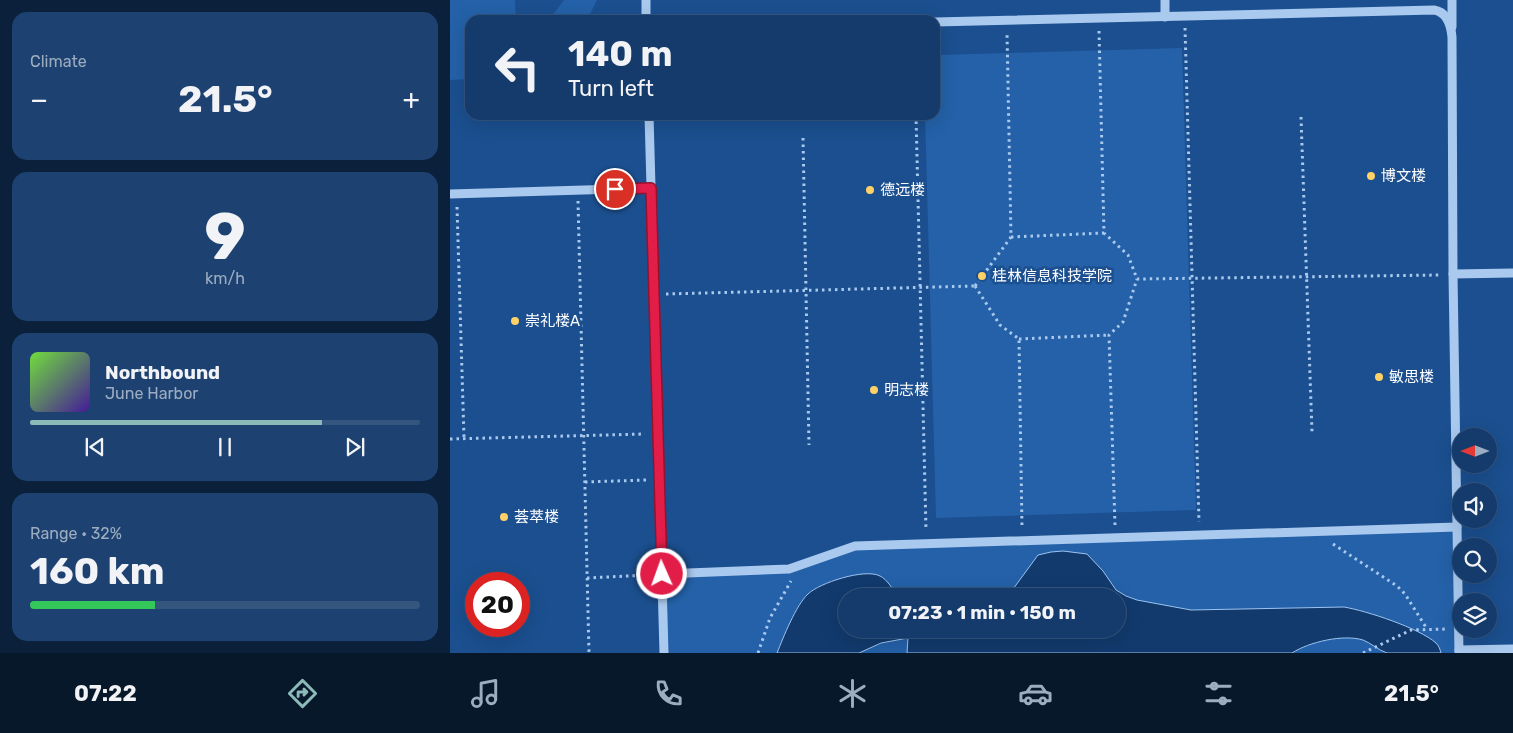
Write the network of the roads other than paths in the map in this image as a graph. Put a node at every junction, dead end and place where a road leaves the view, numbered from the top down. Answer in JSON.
{"nodes":[{"id":1,"x":646,"y":0,"type":"edge"},
{"id":2,"x":1165,"y":0,"type":"edge"},
{"id":3,"x":1452,"y":0,"type":"edge"},
{"id":4,"x":646,"y":15,"type":"edge"},
{"id":5,"x":1166,"y":17,"type":"junction"},
{"id":6,"x":940,"y":22,"type":"edge"},
{"id":7,"x":1452,"y":37,"type":"junction"},
{"id":8,"x":649,"y":120,"type":"edge"},
{"id":9,"x":651,"y":188,"type":"junction"},
{"id":10,"x":453,"y":194,"type":"edge"},
{"id":11,"x":1513,"y":273,"type":"edge"},
{"id":12,"x":1453,"y":274,"type":"junction"},
{"id":13,"x":1456,"y":483,"type":"edge"},
{"id":14,"x":1452,"y":527,"type":"edge"},
{"id":15,"x":1457,"y":528,"type":"edge"},
{"id":16,"x":662,"y":574,"type":"junction"},
{"id":17,"x":1513,"y":649,"type":"edge"},
{"id":18,"x":1459,"y":651,"type":"edge"},
{"id":19,"x":664,"y":653,"type":"edge"}],
"edges":[{"from":1,"to":4,"type":"lane"},
{"from":2,"to":5,"type":"lane"},
{"from":3,"to":7,"type":"lane"},
{"from":5,"to":6,"type":"lane"},
{"from":5,"to":7,"type":"lane"},
{"from":7,"to":12,"type":"lane"},
{"from":8,"to":9,"type":"lane"},
{"from":9,"to":10,"type":"lane"},
{"from":9,"to":16,"type":"lane"},
{"from":11,"to":12,"type":"lane"},
{"from":12,"to":13,"type":"lane"},
{"from":14,"to":16,"type":"lane"},
{"from":15,"to":18,"type":"lane"},
{"from":16,"to":19,"type":"lane"},
{"from":17,"to":18,"type":"lane"}]}
